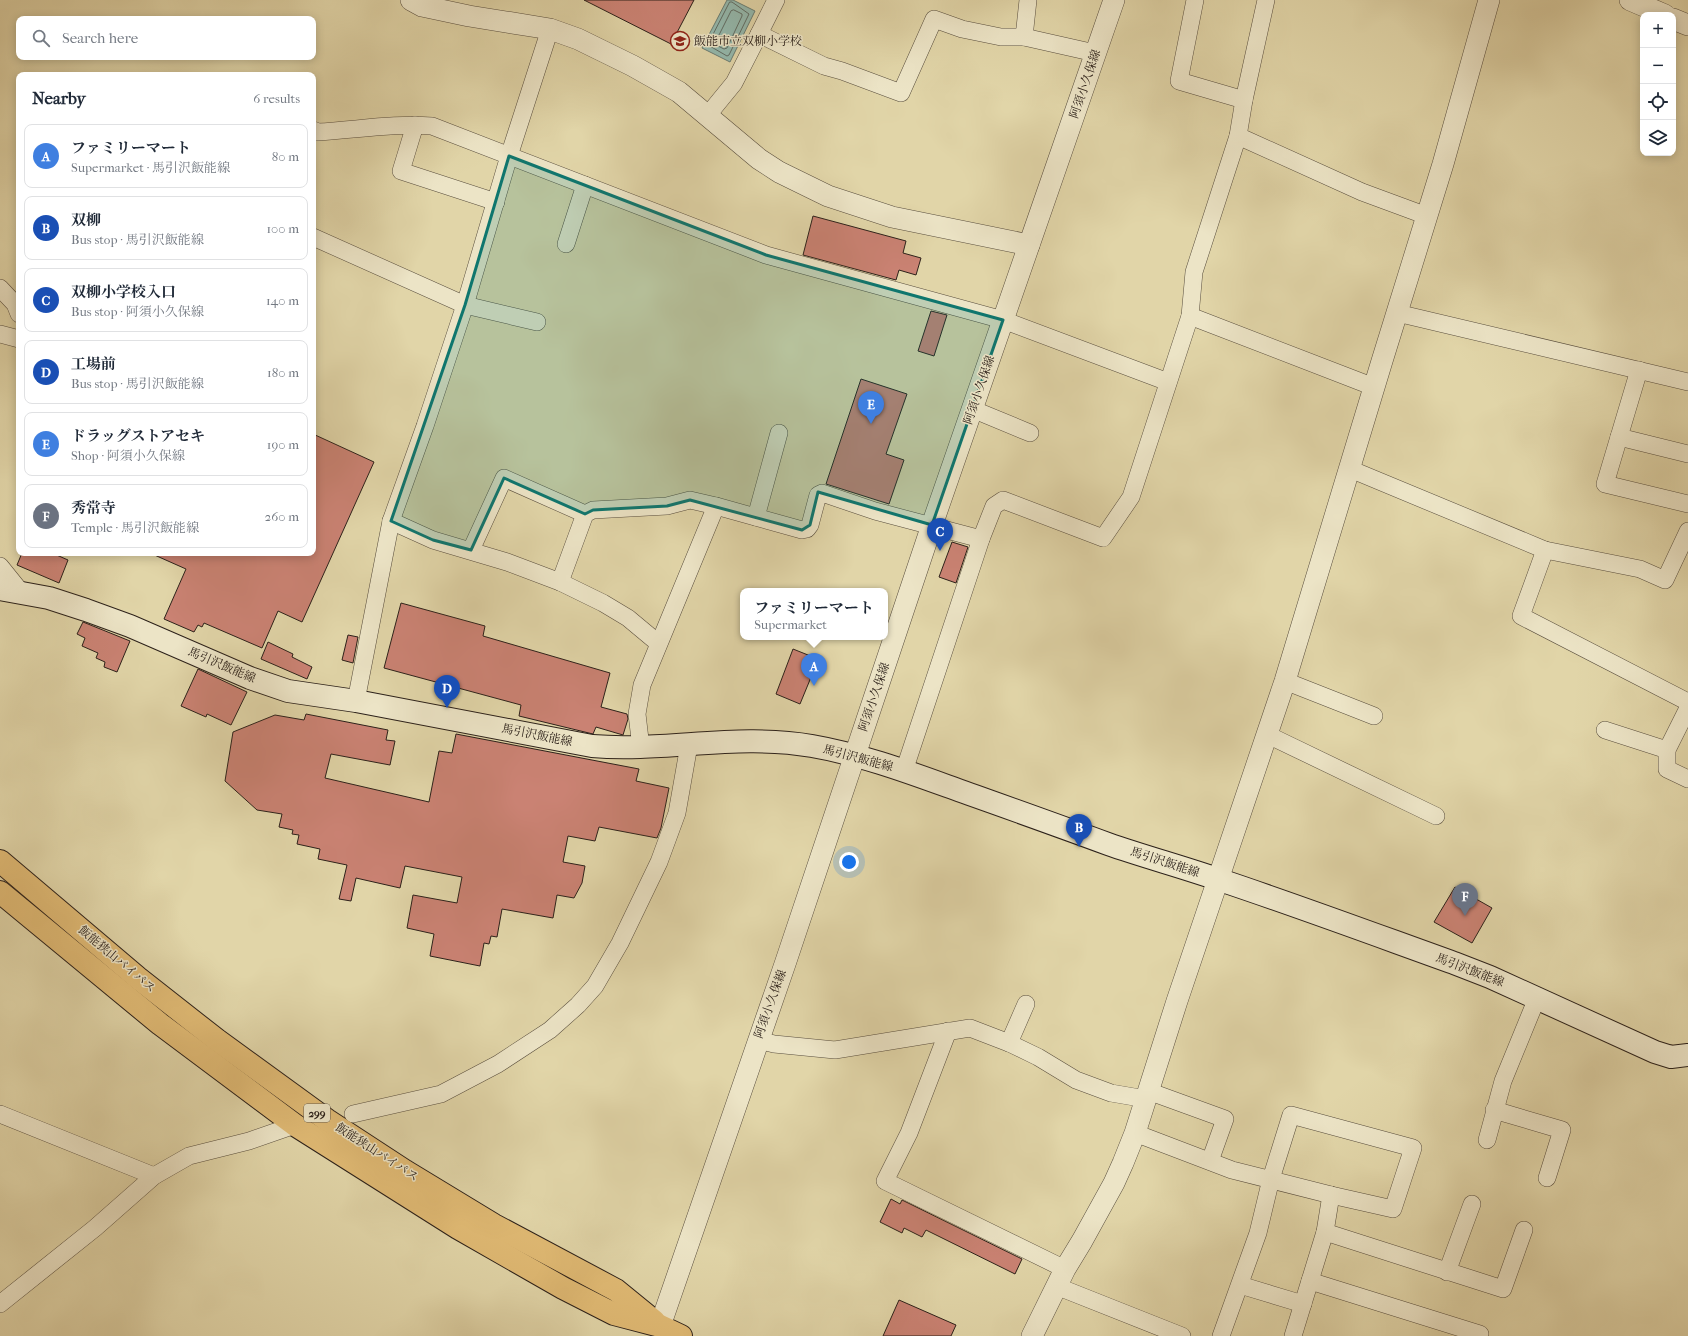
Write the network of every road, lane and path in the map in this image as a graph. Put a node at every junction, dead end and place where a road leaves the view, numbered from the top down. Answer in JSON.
{"nodes":[{"id":1,"x":411,"y":0,"type":"edge"},
{"id":2,"x":776,"y":0,"type":"edge"},
{"id":3,"x":1028,"y":0,"type":"edge"},
{"id":4,"x":1114,"y":0,"type":"edge"},
{"id":5,"x":1195,"y":0,"type":"edge"},
{"id":6,"x":1266,"y":0,"type":"edge"},
{"id":7,"x":1489,"y":0,"type":"edge"},
{"id":8,"x":1630,"y":0,"type":"edge"},
{"id":9,"x":1658,"y":12,"type":"edge"},
{"id":10,"x":1676,"y":20,"type":"edge"},
{"id":11,"x":1688,"y":25,"type":"edge"},
{"id":12,"x":550,"y":29,"type":"junction"},
{"id":13,"x":759,"y":34,"type":"junction"},
{"id":14,"x":1024,"y":37,"type":"junction"},
{"id":15,"x":1095,"y":52,"type":"junction"},
{"id":16,"x":1244,"y":100,"type":"junction"},
{"id":17,"x":707,"y":116,"type":"junction"},
{"id":18,"x":416,"y":125,"type":"junction"},
{"id":19,"x":316,"y":131,"type":"edge"},
{"id":20,"x":1238,"y":136,"type":"junction"},
{"id":21,"x":509,"y":156,"type":"junction"},
{"id":22,"x":585,"y":185,"type":"junction"},
{"id":23,"x":496,"y":202,"type":"junction"},
{"id":24,"x":1427,"y":216,"type":"junction"},
{"id":25,"x":316,"y":238,"type":"edge"},
{"id":26,"x":566,"y":244,"type":"dead end"},
{"id":27,"x":1029,"y":245,"type":"junction"},
{"id":28,"x":0,"y":288,"type":"edge"},
{"id":29,"x":465,"y":305,"type":"junction"},
{"id":30,"x":16,"y":306,"type":"edge"},
{"id":31,"x":1397,"y":313,"type":"junction"},
{"id":32,"x":1190,"y":316,"type":"junction"},
{"id":33,"x":1003,"y":320,"type":"junction"},
{"id":34,"x":536,"y":322,"type":"dead end"},
{"id":35,"x":0,"y":334,"type":"edge"},
{"id":36,"x":16,"y":338,"type":"edge"},
{"id":37,"x":1639,"y":370,"type":"junction"},
{"id":38,"x":1168,"y":382,"type":"junction"},
{"id":39,"x":1688,"y":382,"type":"edge"},
{"id":40,"x":1374,"y":387,"type":"junction"},
{"id":41,"x":972,"y":409,"type":"junction"},
{"id":42,"x":779,"y":432,"type":"dead end"},
{"id":43,"x":1030,"y":433,"type":"dead end"},
{"id":44,"x":1619,"y":438,"type":"junction"},
{"id":45,"x":1688,"y":454,"type":"edge"},
{"id":46,"x":1350,"y":469,"type":"junction"},
{"id":47,"x":1688,"y":504,"type":"edge"},
{"id":48,"x":716,"y":506,"type":"junction"},
{"id":49,"x":585,"y":514,"type":"junction"},
{"id":50,"x":756,"y":517,"type":"junction"},
{"id":51,"x":391,"y":521,"type":"junction"},
{"id":52,"x":932,"y":525,"type":"junction"},
{"id":53,"x":1688,"y":531,"type":"edge"},
{"id":54,"x":981,"y":539,"type":"junction"},
{"id":55,"x":471,"y":550,"type":"junction"},
{"id":56,"x":1545,"y":550,"type":"junction"},
{"id":57,"x":0,"y":566,"type":"edge"},
{"id":58,"x":560,"y":582,"type":"junction"},
{"id":59,"x":0,"y":589,"type":"edge"},
{"id":60,"x":21,"y":592,"type":"junction"},
{"id":61,"x":658,"y":644,"type":"junction"},
{"id":62,"x":1285,"y":682,"type":"junction"},
{"id":63,"x":356,"y":701,"type":"junction"},
{"id":64,"x":1688,"y":702,"type":"edge"},
{"id":65,"x":1688,"y":708,"type":"edge"},
{"id":66,"x":1374,"y":716,"type":"dead end"},
{"id":67,"x":1605,"y":730,"type":"dead end"},
{"id":68,"x":1268,"y":735,"type":"junction"},
{"id":69,"x":689,"y":745,"type":"junction"},
{"id":70,"x":641,"y":748,"type":"junction"},
{"id":71,"x":1667,"y":750,"type":"junction"},
{"id":72,"x":855,"y":755,"type":"junction"},
{"id":73,"x":904,"y":771,"type":"junction"},
{"id":74,"x":1688,"y":779,"type":"edge"},
{"id":75,"x":1436,"y":816,"type":"dead end"},
{"id":76,"x":0,"y":861,"type":"edge"},
{"id":77,"x":1219,"y":880,"type":"junction"},
{"id":78,"x":0,"y":892,"type":"edge"},
{"id":79,"x":1537,"y":998,"type":"junction"},
{"id":80,"x":1026,"y":1004,"type":"dead end"},
{"id":81,"x":948,"y":1031,"type":"junction"},
{"id":82,"x":758,"y":1040,"type":"junction"},
{"id":83,"x":1009,"y":1042,"type":"junction"},
{"id":84,"x":1687,"y":1057,"type":"edge"},
{"id":85,"x":1147,"y":1095,"type":"junction"},
{"id":86,"x":1494,"y":1110,"type":"junction"},
{"id":87,"x":0,"y":1114,"type":"edge"},
{"id":88,"x":353,"y":1114,"type":"dead end"},
{"id":89,"x":295,"y":1125,"type":"junction"},
{"id":90,"x":1135,"y":1133,"type":"junction"},
{"id":91,"x":1488,"y":1140,"type":"dead end"},
{"id":92,"x":1210,"y":1161,"type":"junction"},
{"id":93,"x":154,"y":1176,"type":"junction"},
{"id":94,"x":1547,"y":1178,"type":"dead end"},
{"id":95,"x":1272,"y":1179,"type":"junction"},
{"id":96,"x":1331,"y":1195,"type":"junction"},
{"id":97,"x":1472,"y":1204,"type":"dead end"},
{"id":98,"x":1524,"y":1230,"type":"dead end"},
{"id":99,"x":1325,"y":1232,"type":"junction"},
{"id":100,"x":1447,"y":1272,"type":"junction"},
{"id":101,"x":1060,"y":1278,"type":"junction"},
{"id":102,"x":1310,"y":1281,"type":"junction"},
{"id":103,"x":1240,"y":1284,"type":"junction"},
{"id":104,"x":0,"y":1304,"type":"edge"},
{"id":105,"x":1303,"y":1304,"type":"junction"},
{"id":106,"x":660,"y":1326,"type":"junction"},
{"id":107,"x":1480,"y":1334,"type":"dead end"},
{"id":108,"x":681,"y":1336,"type":"edge"},
{"id":109,"x":1032,"y":1336,"type":"edge"},
{"id":110,"x":1182,"y":1336,"type":"edge"},
{"id":111,"x":1221,"y":1336,"type":"edge"},
{"id":112,"x":1292,"y":1336,"type":"edge"}],
"edges":[{"from":1,"to":12,"type":"street"},
{"from":2,"to":13,"type":"street"},
{"from":3,"to":14,"type":"street"},
{"from":4,"to":15,"type":"street","name":"阿須小久保線"},
{"from":5,"to":16,"type":"street"},
{"from":6,"to":16,"type":"street"},
{"from":7,"to":24,"type":"street"},
{"from":8,"to":9,"type":"street"},
{"from":10,"to":11,"type":"street"},
{"from":12,"to":17,"type":"street"},
{"from":12,"to":21,"type":"street"},
{"from":13,"to":14,"type":"street"},
{"from":13,"to":17,"type":"street"},
{"from":14,"to":15,"type":"street"},
{"from":15,"to":27,"type":"street","name":"阿須小久保線"},
{"from":16,"to":20,"type":"street"},
{"from":17,"to":27,"type":"street"},
{"from":18,"to":19,"type":"street"},
{"from":18,"to":21,"type":"street"},
{"from":18,"to":23,"type":"street"},
{"from":20,"to":24,"type":"street"},
{"from":20,"to":32,"type":"street"},
{"from":21,"to":22,"type":"street"},
{"from":21,"to":23,"type":"street"},
{"from":22,"to":26,"type":"street"},
{"from":22,"to":33,"type":"street"},
{"from":23,"to":29,"type":"street"},
{"from":24,"to":31,"type":"street"},
{"from":25,"to":29,"type":"street"},
{"from":27,"to":33,"type":"street","name":"阿須小久保線"},
{"from":28,"to":30,"type":"street"},
{"from":29,"to":34,"type":"street"},
{"from":29,"to":51,"type":"street"},
{"from":31,"to":37,"type":"street"},
{"from":31,"to":40,"type":"street"},
{"from":32,"to":38,"type":"street"},
{"from":32,"to":40,"type":"street"},
{"from":33,"to":38,"type":"street"},
{"from":33,"to":41,"type":"street","name":"阿須小久保線"},
{"from":35,"to":36,"type":"street"},
{"from":37,"to":39,"type":"street"},
{"from":37,"to":44,"type":"street"},
{"from":38,"to":54,"type":"street"},
{"from":40,"to":46,"type":"street"},
{"from":41,"to":43,"type":"street"},
{"from":41,"to":52,"type":"street","name":"阿須小久保線"},
{"from":42,"to":50,"type":"street"},
{"from":44,"to":45,"type":"street"},
{"from":44,"to":47,"type":"street"},
{"from":46,"to":56,"type":"street"},
{"from":46,"to":62,"type":"street"},
{"from":48,"to":49,"type":"street"},
{"from":48,"to":50,"type":"street"},
{"from":48,"to":61,"type":"street"},
{"from":49,"to":55,"type":"street"},
{"from":49,"to":58,"type":"street"},
{"from":50,"to":52,"type":"street"},
{"from":51,"to":55,"type":"street"},
{"from":51,"to":63,"type":"street"},
{"from":52,"to":54,"type":"street"},
{"from":52,"to":72,"type":"street","name":"阿須小久保線"},
{"from":53,"to":56,"type":"street"},
{"from":54,"to":73,"type":"street"},
{"from":55,"to":58,"type":"street"},
{"from":56,"to":64,"type":"street"},
{"from":57,"to":60,"type":"street"},
{"from":58,"to":61,"type":"street"},
{"from":59,"to":60,"type":"main road","name":"馬引沢飯能線"},
{"from":60,"to":63,"type":"main road","name":"馬引沢飯能線"},
{"from":61,"to":70,"type":"street"},
{"from":62,"to":66,"type":"street"},
{"from":62,"to":68,"type":"street"},
{"from":63,"to":70,"type":"main road","name":"馬引沢飯能線"},
{"from":65,"to":71,"type":"street"},
{"from":67,"to":71,"type":"street"},
{"from":68,"to":75,"type":"street"},
{"from":68,"to":77,"type":"street"},
{"from":69,"to":70,"type":"main road","name":"馬引沢飯能線"},
{"from":69,"to":72,"type":"main road","name":"馬引沢飯能線"},
{"from":69,"to":88,"type":"street"},
{"from":71,"to":74,"type":"street"},
{"from":72,"to":73,"type":"main road","name":"馬引沢飯能線"},
{"from":72,"to":82,"type":"street","name":"阿須小久保線"},
{"from":73,"to":77,"type":"main road","name":"馬引沢飯能線"},
{"from":76,"to":106,"type":"highway","name":"飯能狭山バイパス","number":"299"},
{"from":77,"to":79,"type":"main road","name":"馬引沢飯能線"},
{"from":77,"to":85,"type":"street"},
{"from":78,"to":89,"type":"highway","name":"飯能狭山バイパス","number":"299"},
{"from":79,"to":84,"type":"main road","name":"馬引沢飯能線"},
{"from":79,"to":86,"type":"street"},
{"from":80,"to":83,"type":"street"},
{"from":81,"to":82,"type":"street"},
{"from":81,"to":83,"type":"street"},
{"from":81,"to":101,"type":"street"},
{"from":82,"to":106,"type":"street","name":"阿須小久保線"},
{"from":83,"to":85,"type":"street"},
{"from":85,"to":90,"type":"street"},
{"from":85,"to":92,"type":"street"},
{"from":86,"to":91,"type":"street"},
{"from":86,"to":94,"type":"street"},
{"from":87,"to":93,"type":"street"},
{"from":89,"to":93,"type":"street"},
{"from":89,"to":106,"type":"highway","name":"飯能狭山バイパス","number":"299"},
{"from":90,"to":92,"type":"street"},
{"from":90,"to":101,"type":"street"},
{"from":92,"to":95,"type":"street"},
{"from":93,"to":104,"type":"street"},
{"from":95,"to":96,"type":"street"},
{"from":95,"to":96,"type":"street"},
{"from":95,"to":103,"type":"street"},
{"from":96,"to":99,"type":"street"},
{"from":97,"to":100,"type":"street"},
{"from":98,"to":100,"type":"street"},
{"from":99,"to":100,"type":"street"},
{"from":99,"to":102,"type":"street"},
{"from":101,"to":109,"type":"street"},
{"from":101,"to":110,"type":"street"},
{"from":102,"to":105,"type":"street"},
{"from":102,"to":107,"type":"street"},
{"from":103,"to":105,"type":"street"},
{"from":103,"to":111,"type":"street"},
{"from":105,"to":112,"type":"street"},
{"from":106,"to":108,"type":"highway","name":"飯能狭山バイパス","number":"299"}]}
